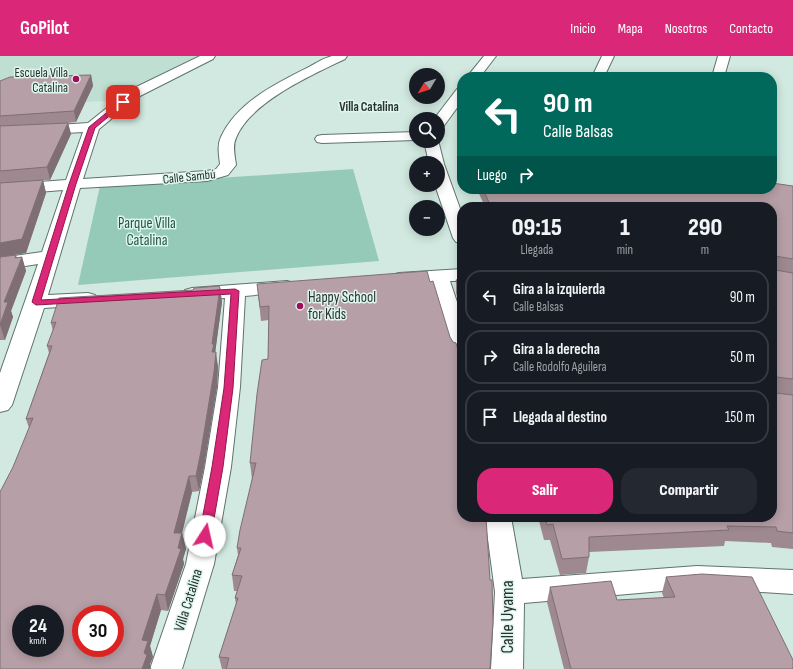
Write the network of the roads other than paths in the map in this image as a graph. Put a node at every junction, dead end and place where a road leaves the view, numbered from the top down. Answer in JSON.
{"nodes":[{"id":1,"x":209,"y":56,"type":"edge"},
{"id":2,"x":341,"y":56,"type":"edge"},
{"id":3,"x":490,"y":56,"type":"edge"},
{"id":4,"x":608,"y":56,"type":"edge"},
{"id":5,"x":724,"y":56,"type":"edge"},
{"id":6,"x":478,"y":72,"type":"edge"},
{"id":7,"x":600,"y":72,"type":"edge"},
{"id":8,"x":719,"y":72,"type":"edge"},
{"id":9,"x":457,"y":99,"type":"edge"},
{"id":10,"x":445,"y":115,"type":"edge"},
{"id":11,"x":92,"y":127,"type":"junction"},
{"id":12,"x":0,"y":133,"type":"edge"},
{"id":13,"x":409,"y":136,"type":"edge"},
{"id":14,"x":322,"y":139,"type":"dead end"},
{"id":15,"x":445,"y":179,"type":"edge"},
{"id":16,"x":72,"y":184,"type":"junction"},
{"id":17,"x":0,"y":190,"type":"edge"},
{"id":18,"x":457,"y":218,"type":"edge"},
{"id":19,"x":50,"y":257,"type":"junction"},
{"id":20,"x":0,"y":264,"type":"edge"},
{"id":21,"x":457,"y":275,"type":"edge"},
{"id":22,"x":439,"y":276,"type":"junction"},
{"id":23,"x":384,"y":280,"type":"edge"},
{"id":24,"x":306,"y":286,"type":"edge"},
{"id":25,"x":235,"y":291,"type":"junction"},
{"id":26,"x":172,"y":295,"type":"edge"},
{"id":27,"x":108,"y":298,"type":"edge"},
{"id":28,"x":36,"y":302,"type":"junction"},
{"id":29,"x":457,"y":335,"type":"edge"},
{"id":30,"x":0,"y":405,"type":"edge"},
{"id":31,"x":499,"y":522,"type":"edge"},
{"id":32,"x":793,"y":582,"type":"edge"},
{"id":33,"x":510,"y":592,"type":"junction"},
{"id":34,"x":166,"y":669,"type":"edge"},
{"id":35,"x":507,"y":669,"type":"edge"}],
"edges":[{"from":1,"to":11,"type":"street"},
{"from":2,"to":16,"type":"street","name":"Calle Sambú"},
{"from":3,"to":6,"type":"street"},
{"from":4,"to":7,"type":"street"},
{"from":5,"to":8,"type":"street"},
{"from":9,"to":10,"type":"street"},
{"from":11,"to":12,"type":"street"},
{"from":11,"to":16,"type":"street"},
{"from":13,"to":14,"type":"street"},
{"from":15,"to":18,"type":"street"},
{"from":16,"to":17,"type":"street","name":"Calle Sambú"},
{"from":16,"to":19,"type":"street"},
{"from":19,"to":20,"type":"street"},
{"from":19,"to":28,"type":"street"},
{"from":21,"to":22,"type":"street"},
{"from":22,"to":23,"type":"street"},
{"from":22,"to":29,"type":"street"},
{"from":24,"to":25,"type":"street"},
{"from":25,"to":26,"type":"street"},
{"from":25,"to":34,"type":"street","name":"Villa Catalina"},
{"from":27,"to":28,"type":"street"},
{"from":28,"to":30,"type":"street"},
{"from":31,"to":33,"type":"street","name":"Calle Uyama"},
{"from":32,"to":33,"type":"street"},
{"from":33,"to":35,"type":"street","name":"Calle Uyama"}]}
